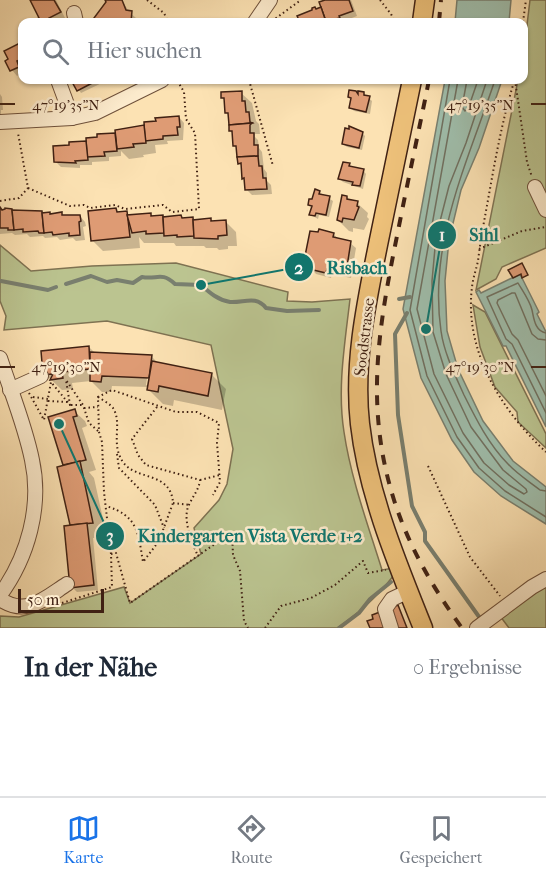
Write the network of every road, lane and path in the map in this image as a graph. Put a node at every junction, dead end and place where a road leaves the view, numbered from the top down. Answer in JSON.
{"nodes":[{"id":1,"x":147,"y":0,"type":"edge"},
{"id":2,"x":270,"y":0,"type":"edge"},
{"id":3,"x":301,"y":0,"type":"edge"},
{"id":4,"x":380,"y":0,"type":"edge"},
{"id":5,"x":425,"y":0,"type":"edge"},
{"id":6,"x":526,"y":0,"type":"edge"},
{"id":7,"x":166,"y":18,"type":"edge"},
{"id":8,"x":258,"y":18,"type":"edge"},
{"id":9,"x":276,"y":18,"type":"edge"},
{"id":10,"x":392,"y":18,"type":"edge"},
{"id":11,"x":423,"y":18,"type":"edge"},
{"id":12,"x":524,"y":18,"type":"edge"},
{"id":13,"x":59,"y":84,"type":"edge"},
{"id":14,"x":154,"y":84,"type":"edge"},
{"id":15,"x":179,"y":84,"type":"edge"},
{"id":16,"x":250,"y":84,"type":"edge"},
{"id":17,"x":411,"y":84,"type":"edge"},
{"id":18,"x":513,"y":84,"type":"edge"},
{"id":19,"x":514,"y":84,"type":"edge"},
{"id":20,"x":72,"y":118,"type":"junction"},
{"id":21,"x":16,"y":121,"type":"junction"},
{"id":22,"x":0,"y":122,"type":"edge"},
{"id":23,"x":273,"y":166,"type":"dead end"},
{"id":24,"x":535,"y":187,"type":"joint"},
{"id":25,"x":28,"y":188,"type":"junction"},
{"id":26,"x":0,"y":201,"type":"edge"},
{"id":27,"x":546,"y":210,"type":"edge"},
{"id":28,"x":546,"y":227,"type":"edge"},
{"id":29,"x":479,"y":249,"type":"junction"},
{"id":30,"x":0,"y":358,"type":"edge"},
{"id":31,"x":41,"y":376,"type":"dead end"},
{"id":32,"x":24,"y":384,"type":"junction"},
{"id":33,"x":10,"y":390,"type":"junction"},
{"id":34,"x":32,"y":397,"type":"junction"},
{"id":35,"x":98,"y":397,"type":"junction"},
{"id":36,"x":48,"y":400,"type":"junction"},
{"id":37,"x":69,"y":404,"type":"junction"},
{"id":38,"x":83,"y":406,"type":"junction"},
{"id":39,"x":158,"y":406,"type":"junction"},
{"id":40,"x":98,"y":407,"type":"junction"},
{"id":41,"x":99,"y":432,"type":"junction"},
{"id":42,"x":116,"y":449,"type":"junction"},
{"id":43,"x":546,"y":452,"type":"edge"},
{"id":44,"x":146,"y":464,"type":"junction"},
{"id":45,"x":428,"y":466,"type":"dead end"},
{"id":46,"x":142,"y":473,"type":"junction"},
{"id":47,"x":220,"y":475,"type":"junction"},
{"id":48,"x":200,"y":480,"type":"junction"},
{"id":49,"x":213,"y":495,"type":"dead end"},
{"id":50,"x":173,"y":503,"type":"junction"},
{"id":51,"x":190,"y":505,"type":"junction"},
{"id":52,"x":105,"y":506,"type":"junction"},
{"id":53,"x":164,"y":528,"type":"junction"},
{"id":54,"x":111,"y":554,"type":"junction"},
{"id":55,"x":198,"y":556,"type":"junction"},
{"id":56,"x":389,"y":569,"type":"dead end"},
{"id":57,"x":546,"y":579,"type":"edge"},
{"id":58,"x":67,"y":584,"type":"dead end"},
{"id":59,"x":409,"y":591,"type":"junction"},
{"id":60,"x":0,"y":597,"type":"edge"},
{"id":61,"x":57,"y":605,"type":"dead end"},
{"id":62,"x":507,"y":605,"type":"junction"},
{"id":63,"x":248,"y":628,"type":"edge"},
{"id":64,"x":265,"y":628,"type":"edge"},
{"id":65,"x":391,"y":628,"type":"edge"},
{"id":66,"x":423,"y":628,"type":"edge"},
{"id":67,"x":477,"y":628,"type":"edge"}],
"edges":[{"from":1,"to":7,"type":"path"},
{"from":2,"to":8,"type":"street"},
{"from":3,"to":9,"type":"path"},
{"from":4,"to":10,"type":"path"},
{"from":5,"to":11,"type":"main road"},
{"from":6,"to":12,"type":"path"},
{"from":13,"to":20,"type":"street"},
{"from":14,"to":20,"type":"street"},
{"from":15,"to":25,"type":"path"},
{"from":16,"to":23,"type":"path"},
{"from":17,"to":59,"type":"main road","name":"Soodstrasse"},
{"from":18,"to":29,"type":"path"},
{"from":19,"to":24,"type":"path"},
{"from":20,"to":21,"type":"street"},
{"from":21,"to":22,"type":"street"},
{"from":21,"to":25,"type":"path"},
{"from":24,"to":27,"type":"street"},
{"from":25,"to":26,"type":"path"},
{"from":28,"to":29,"type":"path"},
{"from":29,"to":43,"type":"path"},
{"from":30,"to":33,"type":"street"},
{"from":31,"to":32,"type":"street"},
{"from":32,"to":33,"type":"street"},
{"from":32,"to":34,"type":"path"},
{"from":33,"to":60,"type":"street"},
{"from":34,"to":36,"type":"path"},
{"from":34,"to":36,"type":"path"},
{"from":35,"to":39,"type":"path"},
{"from":35,"to":40,"type":"path"},
{"from":35,"to":42,"type":"path"},
{"from":36,"to":37,"type":"path"},
{"from":36,"to":37,"type":"path"},
{"from":37,"to":38,"type":"path"},
{"from":37,"to":38,"type":"path"},
{"from":38,"to":40,"type":"path"},
{"from":38,"to":41,"type":"path"},
{"from":39,"to":44,"type":"path"},
{"from":39,"to":47,"type":"path"},
{"from":40,"to":41,"type":"path"},
{"from":41,"to":52,"type":"path"},
{"from":42,"to":46,"type":"path"},
{"from":42,"to":53,"type":"path"},
{"from":44,"to":46,"type":"path"},
{"from":44,"to":48,"type":"path"},
{"from":45,"to":62,"type":"path"},
{"from":46,"to":50,"type":"path"},
{"from":47,"to":48,"type":"path"},
{"from":47,"to":49,"type":"path"},
{"from":48,"to":51,"type":"path"},
{"from":50,"to":51,"type":"path"},
{"from":50,"to":53,"type":"path"},
{"from":51,"to":55,"type":"path"},
{"from":52,"to":53,"type":"path"},
{"from":52,"to":54,"type":"path"},
{"from":54,"to":55,"type":"path"},
{"from":54,"to":61,"type":"path"},
{"from":55,"to":63,"type":"path"},
{"from":56,"to":64,"type":"path"},
{"from":57,"to":62,"type":"street"},
{"from":58,"to":60,"type":"street"},
{"from":59,"to":65,"type":"street"},
{"from":59,"to":66,"type":"main road","name":"Soodstrasse"},
{"from":62,"to":67,"type":"street"}]}
